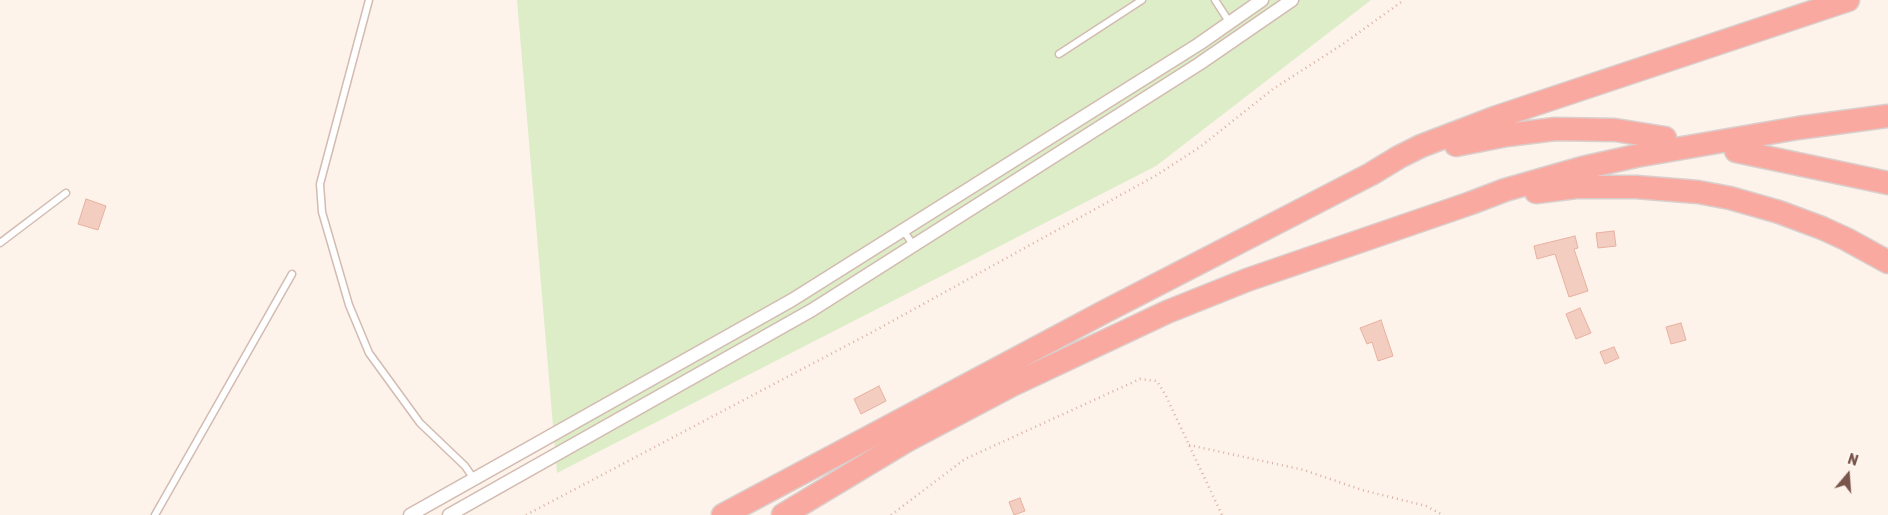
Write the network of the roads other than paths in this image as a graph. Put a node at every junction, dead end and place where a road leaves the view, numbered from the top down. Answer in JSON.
{"nodes":[{"id":1,"x":369,"y":0,"type":"edge"},
{"id":2,"x":1142,"y":0,"type":"edge"},
{"id":3,"x":1215,"y":0,"type":"edge"},
{"id":4,"x":1262,"y":0,"type":"edge"},
{"id":5,"x":1292,"y":0,"type":"edge"},
{"id":6,"x":1848,"y":0,"type":"edge"},
{"id":7,"x":1230,"y":23,"type":"junction"},
{"id":8,"x":1060,"y":54,"type":"dead end"},
{"id":9,"x":1888,"y":116,"type":"edge"},
{"id":10,"x":1665,"y":138,"type":"dead end"},
{"id":11,"x":1736,"y":151,"type":"dead end"},
{"id":12,"x":1371,"y":174,"type":"junction"},
{"id":13,"x":1888,"y":183,"type":"edge"},
{"id":14,"x":66,"y":193,"type":"dead end"},
{"id":15,"x":1471,"y":203,"type":"junction"},
{"id":16,"x":903,"y":230,"type":"junction"},
{"id":17,"x":0,"y":243,"type":"edge"},
{"id":18,"x":914,"y":246,"type":"junction"},
{"id":19,"x":1888,"y":262,"type":"edge"},
{"id":20,"x":292,"y":274,"type":"dead end"},
{"id":21,"x":474,"y":479,"type":"junction"},
{"id":22,"x":155,"y":515,"type":"edge"},
{"id":23,"x":410,"y":515,"type":"edge"},
{"id":24,"x":449,"y":515,"type":"edge"},
{"id":25,"x":723,"y":515,"type":"edge"},
{"id":26,"x":783,"y":515,"type":"edge"}],
"edges":[{"from":1,"to":21,"type":"lane"},
{"from":2,"to":8,"type":"lane"},
{"from":3,"to":7,"type":"lane"},
{"from":4,"to":7,"type":"street"},
{"from":5,"to":18,"type":"street"},
{"from":6,"to":12,"type":"highway"},
{"from":7,"to":16,"type":"street"},
{"from":9,"to":15,"type":"highway"},
{"from":10,"to":12,"type":"highway"},
{"from":11,"to":13,"type":"highway"},
{"from":12,"to":25,"type":"highway"},
{"from":14,"to":17,"type":"lane"},
{"from":15,"to":19,"type":"highway"},
{"from":15,"to":26,"type":"highway"},
{"from":16,"to":18,"type":"lane"},
{"from":16,"to":21,"type":"street"},
{"from":18,"to":24,"type":"street"},
{"from":20,"to":22,"type":"lane"},
{"from":21,"to":23,"type":"street"}]}
